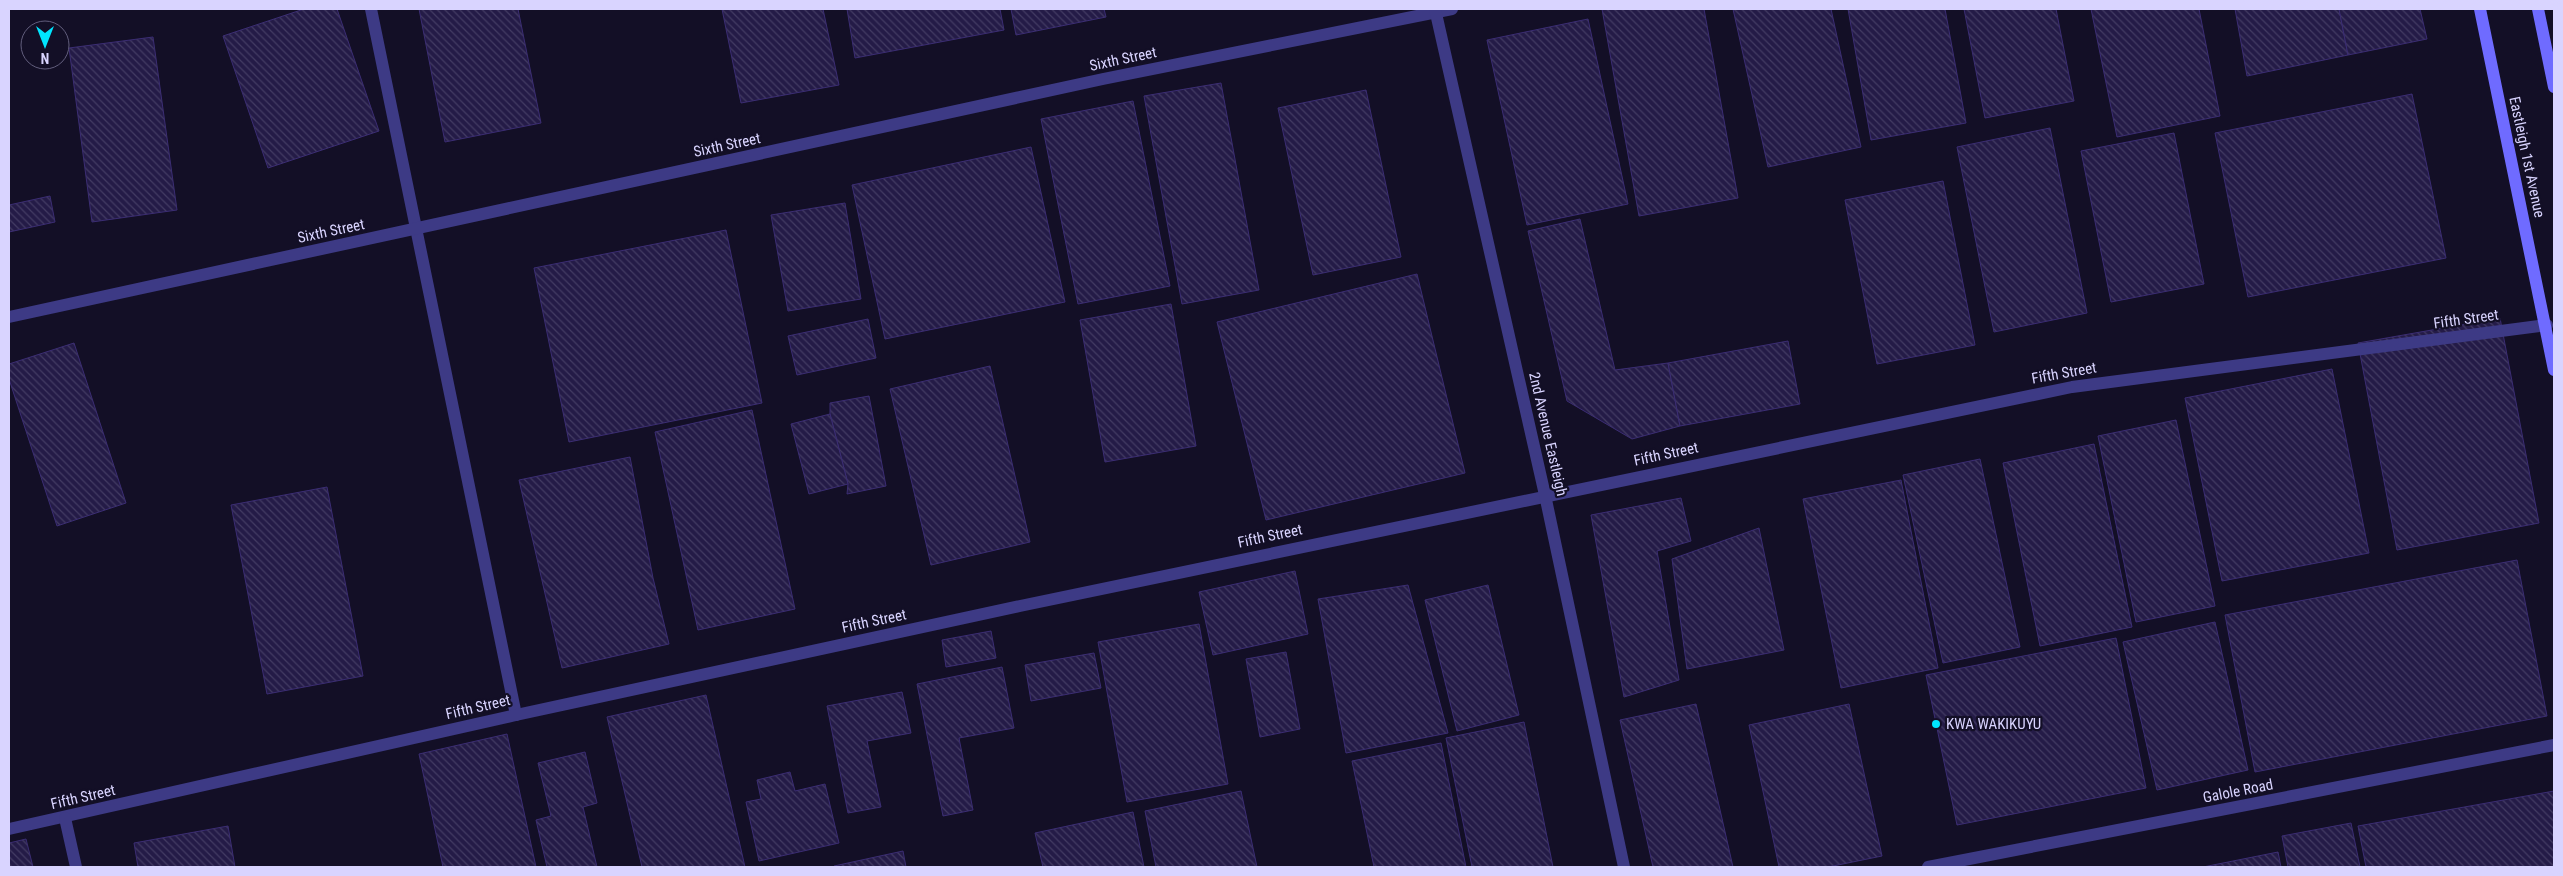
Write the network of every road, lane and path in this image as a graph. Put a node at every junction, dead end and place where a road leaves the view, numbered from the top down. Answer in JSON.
{"nodes":[{"id":1,"x":371,"y":9,"type":"edge"},
{"id":2,"x":1452,"y":9,"type":"edge"},
{"id":3,"x":2480,"y":9,"type":"edge"},
{"id":4,"x":2538,"y":9,"type":"edge"},
{"id":5,"x":1436,"y":10,"type":"edge"},
{"id":6,"x":2554,"y":87,"type":"edge"},
{"id":7,"x":417,"y":229,"type":"junction"},
{"id":8,"x":9,"y":317,"type":"edge"},
{"id":9,"x":2547,"y":325,"type":"junction"},
{"id":10,"x":2554,"y":370,"type":"edge"},
{"id":11,"x":1545,"y":495,"type":"junction"},
{"id":12,"x":516,"y":715,"type":"junction"},
{"id":13,"x":2554,"y":745,"type":"edge"},
{"id":14,"x":65,"y":818,"type":"junction"},
{"id":15,"x":9,"y":829,"type":"edge"},
{"id":16,"x":76,"y":867,"type":"edge"},
{"id":17,"x":1624,"y":867,"type":"edge"},
{"id":18,"x":1928,"y":867,"type":"edge"}],
"edges":[{"from":1,"to":7,"type":"street"},
{"from":2,"to":5,"type":"street","name":"Sixth Street"},
{"from":3,"to":9,"type":"main road","name":"Eastleigh 1st Avenue"},
{"from":4,"to":6,"type":"main road"},
{"from":5,"to":7,"type":"street","name":"Sixth Street"},
{"from":5,"to":11,"type":"street","name":"2nd Avenue Eastleigh"},
{"from":7,"to":8,"type":"street","name":"Sixth Street"},
{"from":7,"to":12,"type":"street"},
{"from":9,"to":10,"type":"main road","name":"Eastleigh 1st Avenue"},
{"from":9,"to":11,"type":"street","name":"Fifth Street"},
{"from":11,"to":12,"type":"street","name":"Fifth Street"},
{"from":11,"to":17,"type":"street","name":"2nd Avenue Eastleigh"},
{"from":12,"to":14,"type":"street","name":"Fifth Street"},
{"from":13,"to":18,"type":"street","name":"Galole Road"},
{"from":14,"to":15,"type":"street","name":"Fifth Street"},
{"from":14,"to":16,"type":"street"}]}
